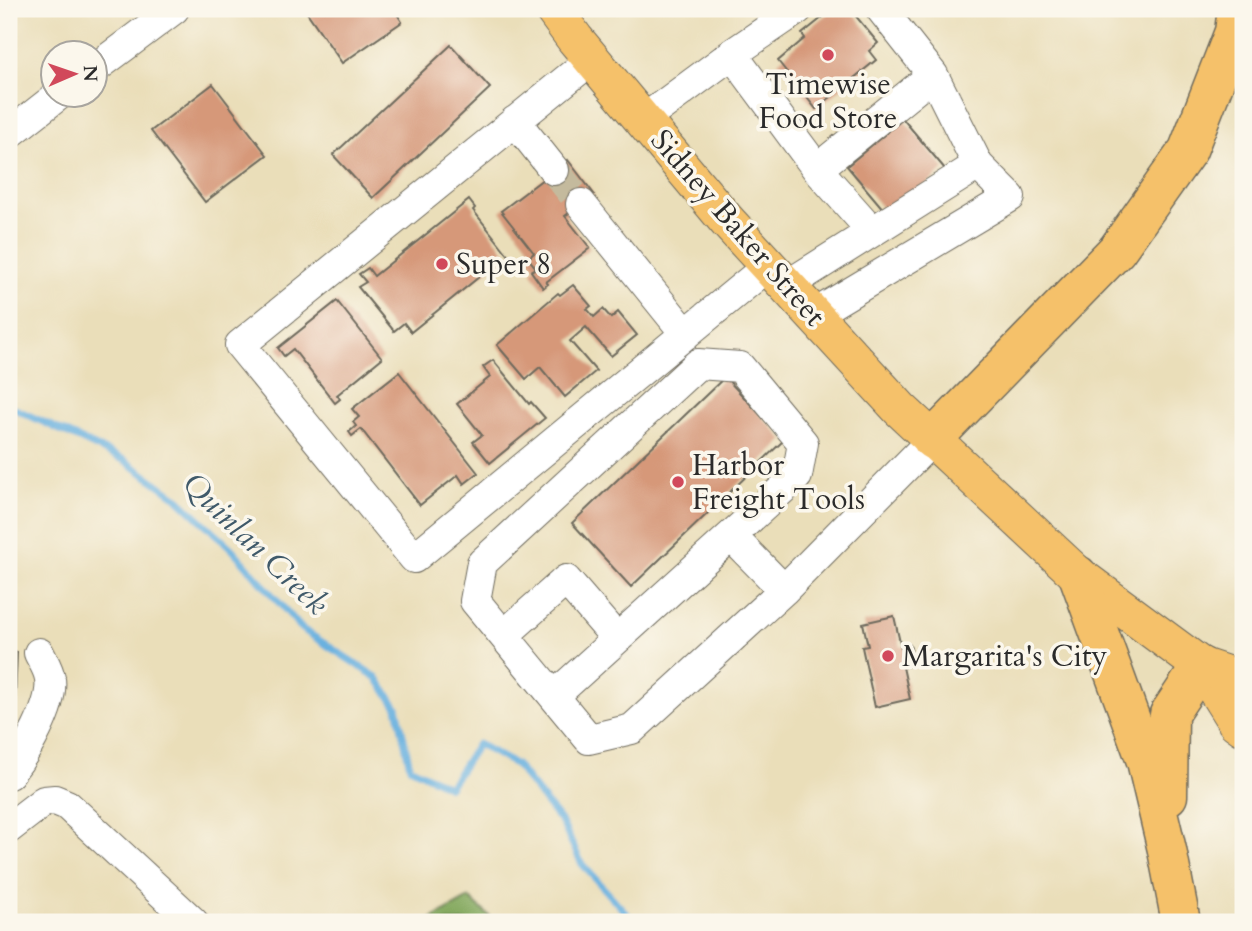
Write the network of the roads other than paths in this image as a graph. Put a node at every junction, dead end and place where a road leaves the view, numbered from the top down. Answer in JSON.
{"nodes":[{"id":1,"x":174,"y":9,"type":"edge"},
{"id":2,"x":798,"y":9,"type":"edge"},
{"id":3,"x":881,"y":9,"type":"edge"},
{"id":4,"x":1237,"y":9,"type":"edge"},
{"id":5,"x":558,"y":10,"type":"edge"},
{"id":6,"x":732,"y":54,"type":"junction"},
{"id":7,"x":108,"y":58,"type":"edge"},
{"id":8,"x":592,"y":58,"type":"junction"},
{"id":9,"x":933,"y":75,"type":"junction"},
{"id":10,"x":42,"y":108,"type":"edge"},
{"id":11,"x":643,"y":120,"type":"junction"},
{"id":12,"x":514,"y":121,"type":"junction"},
{"id":13,"x":9,"y":134,"type":"edge"},
{"id":14,"x":978,"y":165,"type":"junction"},
{"id":15,"x":817,"y":169,"type":"junction"},
{"id":16,"x":554,"y":170,"type":"tunnel mouth"},
{"id":17,"x":581,"y":204,"type":"tunnel mouth"},
{"id":18,"x":872,"y":231,"type":"junction"},
{"id":19,"x":777,"y":276,"type":"junction"},
{"id":20,"x":813,"y":315,"type":"junction"},
{"id":21,"x":686,"y":334,"type":"junction"},
{"id":22,"x":932,"y":440,"type":"junction"},
{"id":23,"x":731,"y":536,"type":"junction"},
{"id":24,"x":1079,"y":575,"type":"junction"},
{"id":25,"x":784,"y":590,"type":"junction"},
{"id":26,"x":504,"y":635,"type":"junction"},
{"id":27,"x":617,"y":639,"type":"junction"},
{"id":28,"x":39,"y":653,"type":"dead end"},
{"id":29,"x":1201,"y":666,"type":"junction"},
{"id":30,"x":1243,"y":680,"type":"edge"},
{"id":31,"x":554,"y":696,"type":"junction"},
{"id":32,"x":1243,"y":727,"type":"edge"},
{"id":33,"x":9,"y":774,"type":"edge"},
{"id":34,"x":9,"y":828,"type":"edge"},
{"id":35,"x":1167,"y":850,"type":"junction"},
{"id":36,"x":193,"y":922,"type":"edge"},
{"id":37,"x":1181,"y":922,"type":"edge"}],
"edges":[{"from":1,"to":7,"type":"street"},
{"from":2,"to":6,"type":"street"},
{"from":3,"to":9,"type":"street"},
{"from":4,"to":22,"type":"highway"},
{"from":5,"to":8,"type":"main road","name":"Sidney Baker Street"},
{"from":6,"to":11,"type":"street"},
{"from":6,"to":15,"type":"street"},
{"from":8,"to":11,"type":"main road","name":"Sidney Baker Street"},
{"from":8,"to":12,"type":"street"},
{"from":9,"to":14,"type":"street"},
{"from":9,"to":15,"type":"street"},
{"from":10,"to":13,"type":"street"},
{"from":11,"to":19,"type":"main road","name":"Sidney Baker Street"},
{"from":12,"to":16,"type":"street"},
{"from":12,"to":21,"type":"street"},
{"from":14,"to":18,"type":"street"},
{"from":14,"to":20,"type":"street"},
{"from":15,"to":18,"type":"street"},
{"from":17,"to":21,"type":"street"},
{"from":18,"to":19,"type":"street"},
{"from":19,"to":20,"type":"main road","name":"Sidney Baker Street"},
{"from":19,"to":21,"type":"street"},
{"from":20,"to":22,"type":"main road","name":"Sidney Baker Street"},
{"from":22,"to":24,"type":"main road","name":"Sidney Baker Street"},
{"from":22,"to":25,"type":"street"},
{"from":23,"to":25,"type":"street"},
{"from":23,"to":26,"type":"street"},
{"from":23,"to":27,"type":"street"},
{"from":24,"to":29,"type":"main road","name":"Sidney Baker Street"},
{"from":24,"to":35,"type":"highway"},
{"from":25,"to":31,"type":"street"},
{"from":26,"to":27,"type":"street"},
{"from":26,"to":31,"type":"street"},
{"from":27,"to":31,"type":"street"},
{"from":28,"to":33,"type":"street"},
{"from":29,"to":30,"type":"main road"},
{"from":29,"to":32,"type":"main road"},
{"from":29,"to":35,"type":"highway"},
{"from":34,"to":36,"type":"street"},
{"from":35,"to":37,"type":"highway"}]}
